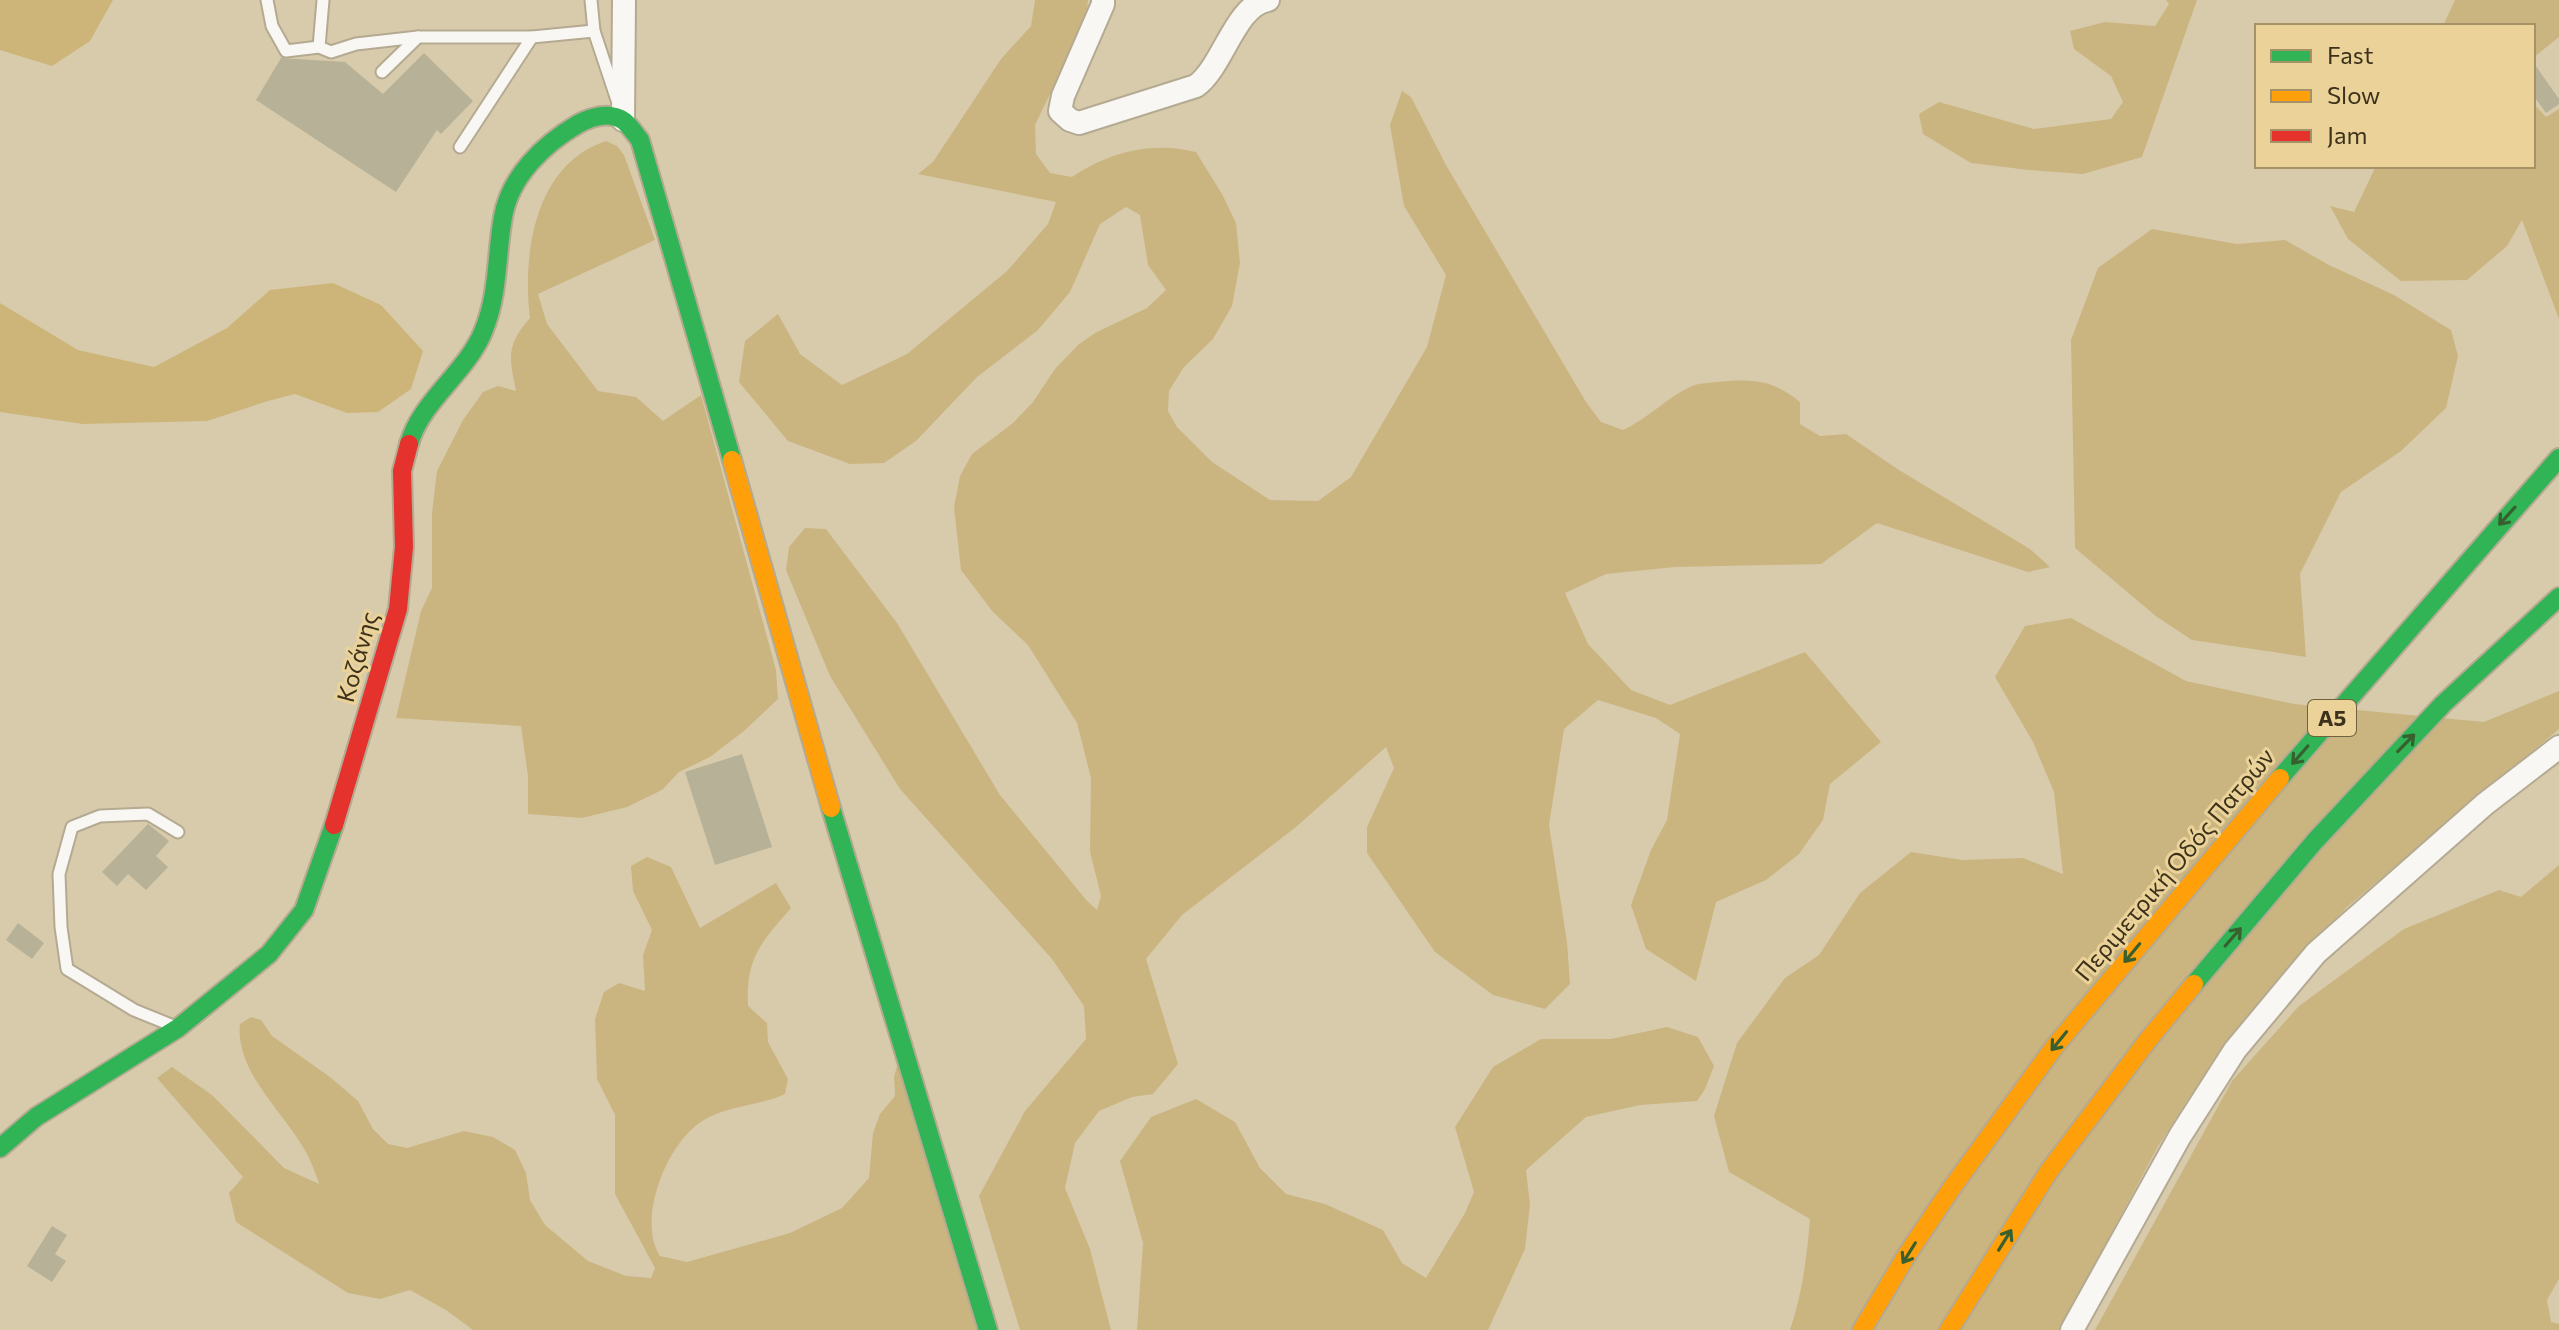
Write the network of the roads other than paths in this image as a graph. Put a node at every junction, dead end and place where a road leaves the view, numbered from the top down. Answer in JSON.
{"nodes":[{"id":1,"x":267,"y":0,"type":"edge"},
{"id":2,"x":323,"y":0,"type":"edge"},
{"id":3,"x":591,"y":0,"type":"edge"},
{"id":4,"x":624,"y":0,"type":"edge"},
{"id":5,"x":1103,"y":0,"type":"edge"},
{"id":6,"x":1268,"y":0,"type":"edge"},
{"id":7,"x":594,"y":31,"type":"junction"},
{"id":8,"x":418,"y":37,"type":"junction"},
{"id":9,"x":532,"y":37,"type":"junction"},
{"id":10,"x":319,"y":47,"type":"junction"},
{"id":11,"x":382,"y":72,"type":"dead end"},
{"id":12,"x":623,"y":120,"type":"junction"},
{"id":13,"x":460,"y":147,"type":"dead end"},
{"id":14,"x":2559,"y":458,"type":"edge"},
{"id":15,"x":2559,"y":597,"type":"edge"},
{"id":16,"x":2559,"y":747,"type":"edge"},
{"id":17,"x":178,"y":832,"type":"dead end"},
{"id":18,"x":178,"y":1028,"type":"junction"},
{"id":19,"x":0,"y":1148,"type":"edge"},
{"id":20,"x":988,"y":1330,"type":"edge"},
{"id":21,"x":1862,"y":1330,"type":"edge"},
{"id":22,"x":1949,"y":1330,"type":"edge"},
{"id":23,"x":2072,"y":1330,"type":"edge"}],
"edges":[{"from":1,"to":10,"type":"lane"},
{"from":2,"to":10,"type":"lane"},
{"from":3,"to":7,"type":"lane"},
{"from":4,"to":12,"type":"street"},
{"from":5,"to":6,"type":"street"},
{"from":7,"to":9,"type":"lane"},
{"from":7,"to":12,"type":"lane"},
{"from":8,"to":9,"type":"lane"},
{"from":8,"to":10,"type":"lane"},
{"from":8,"to":11,"type":"lane"},
{"from":9,"to":13,"type":"lane"},
{"from":12,"to":18,"type":"main road","name":"Κοζάνης"},
{"from":12,"to":20,"type":"main road"},
{"from":14,"to":21,"type":"main road","name":"Περιμετρική Οδός Πατρών","number":"Α5","one_way":true},
{"from":22,"to":15,"type":"main road","one_way":true},
{"from":16,"to":23,"type":"street"},
{"from":17,"to":18,"type":"lane"},
{"from":18,"to":19,"type":"main road","name":"Κοζάνης"}]}
